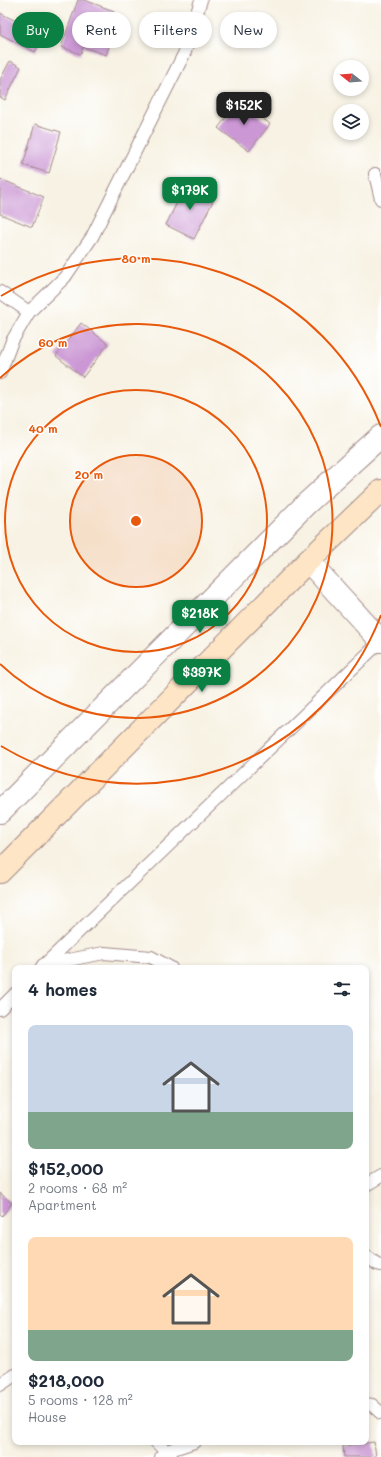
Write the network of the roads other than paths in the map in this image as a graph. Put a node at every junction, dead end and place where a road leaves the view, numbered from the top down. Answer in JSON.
{"nodes":[{"id":1,"x":201,"y":0,"type":"edge"},
{"id":2,"x":375,"y":174,"type":"dead end"},
{"id":3,"x":381,"y":200,"type":"edge"},
{"id":4,"x":0,"y":292,"type":"edge"},
{"id":5,"x":29,"y":312,"type":"junction"},
{"id":6,"x":0,"y":373,"type":"edge"},
{"id":7,"x":381,"y":436,"type":"edge"},
{"id":8,"x":381,"y":491,"type":"edge"},
{"id":9,"x":308,"y":561,"type":"junction"},
{"id":10,"x":381,"y":641,"type":"edge"},
{"id":11,"x":0,"y":812,"type":"edge"},
{"id":12,"x":0,"y":872,"type":"edge"},
{"id":13,"x":44,"y":965,"type":"edge"},
{"id":14,"x":51,"y":965,"type":"edge"},
{"id":15,"x":166,"y":965,"type":"edge"},
{"id":16,"x":12,"y":997,"type":"edge"},
{"id":17,"x":0,"y":1009,"type":"edge"},
{"id":18,"x":381,"y":1176,"type":"edge"},
{"id":19,"x":369,"y":1183,"type":"edge"},
{"id":20,"x":369,"y":1258,"type":"edge"},
{"id":21,"x":381,"y":1265,"type":"edge"},
{"id":22,"x":12,"y":1377,"type":"edge"},
{"id":23,"x":0,"y":1385,"type":"edge"},
{"id":24,"x":369,"y":1404,"type":"edge"},
{"id":25,"x":381,"y":1413,"type":"edge"},
{"id":26,"x":159,"y":1445,"type":"edge"},
{"id":27,"x":188,"y":1445,"type":"edge"},
{"id":28,"x":167,"y":1455,"type":"edge"}],
"edges":[{"from":1,"to":5,"type":"lane"},
{"from":2,"to":3,"type":"lane"},
{"from":4,"to":5,"type":"lane"},
{"from":5,"to":6,"type":"lane"},
{"from":7,"to":11,"type":"street"},
{"from":8,"to":9,"type":"main road"},
{"from":9,"to":10,"type":"street"},
{"from":9,"to":12,"type":"main road"},
{"from":10,"to":13,"type":"lane"},
{"from":14,"to":15,"type":"lane"},
{"from":16,"to":17,"type":"lane"},
{"from":18,"to":19,"type":"lane"},
{"from":20,"to":21,"type":"lane"},
{"from":22,"to":23,"type":"lane"},
{"from":24,"to":25,"type":"lane"},
{"from":26,"to":28,"type":"lane"},
{"from":27,"to":28,"type":"lane"}]}
